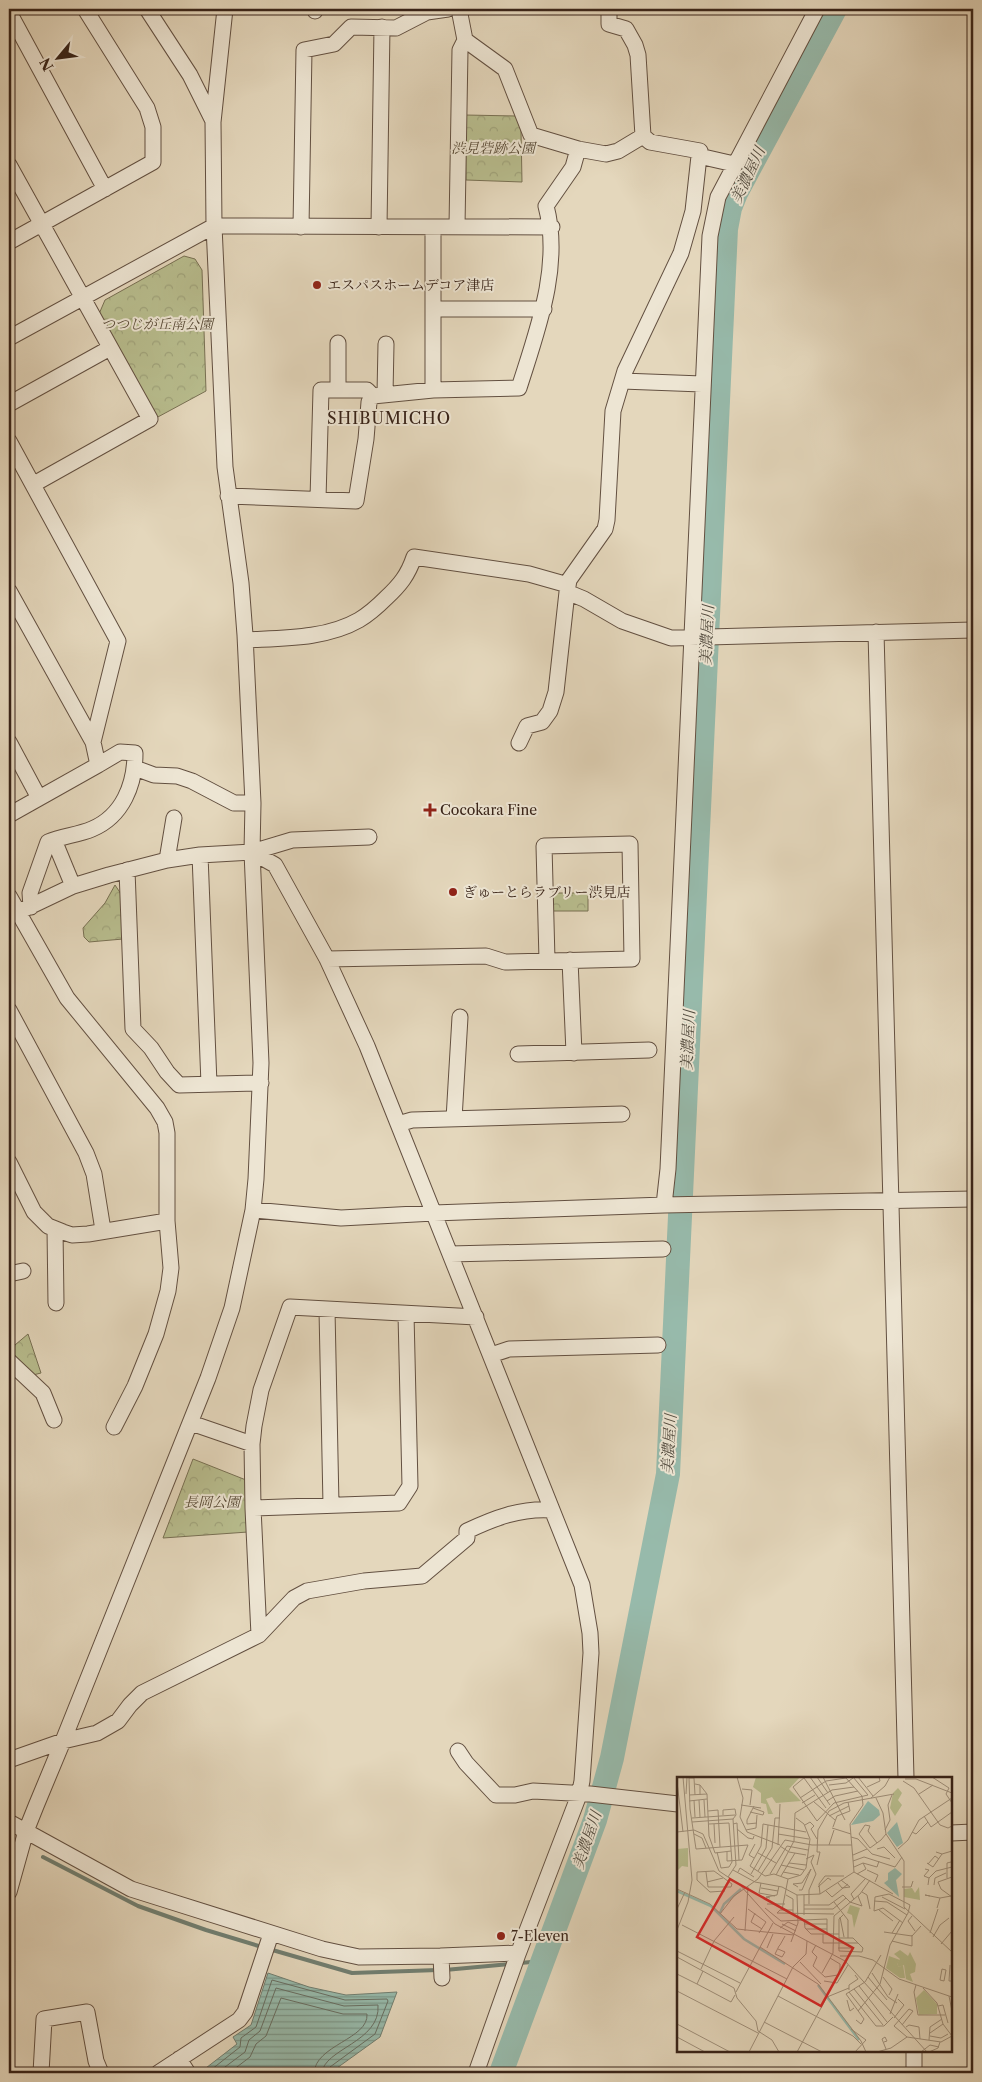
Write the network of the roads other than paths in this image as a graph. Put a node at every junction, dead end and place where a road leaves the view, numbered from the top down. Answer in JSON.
{"nodes":[{"id":1,"x":85,"y":9,"type":"edge"},
{"id":2,"x":147,"y":9,"type":"edge"},
{"id":3,"x":225,"y":9,"type":"edge"},
{"id":4,"x":448,"y":9,"type":"edge"},
{"id":5,"x":459,"y":9,"type":"edge"},
{"id":6,"x":609,"y":9,"type":"edge"},
{"id":7,"x":817,"y":9,"type":"edge"},
{"id":8,"x":9,"y":12,"type":"edge"},
{"id":9,"x":382,"y":28,"type":"junction"},
{"id":10,"x":465,"y":40,"type":"junction"},
{"id":11,"x":213,"y":122,"type":"junction"},
{"id":12,"x":643,"y":136,"type":"junction"},
{"id":13,"x":578,"y":149,"type":"junction"},
{"id":14,"x":700,"y":156,"type":"junction"},
{"id":15,"x":734,"y":164,"type":"junction"},
{"id":16,"x":9,"y":165,"type":"edge"},
{"id":17,"x":105,"y":189,"type":"junction"},
{"id":18,"x":41,"y":224,"type":"junction"},
{"id":19,"x":214,"y":226,"type":"junction"},
{"id":20,"x":457,"y":226,"type":"junction"},
{"id":21,"x":302,"y":227,"type":"junction"},
{"id":22,"x":379,"y":227,"type":"junction"},
{"id":23,"x":433,"y":227,"type":"junction"},
{"id":24,"x":552,"y":227,"type":"junction"},
{"id":25,"x":9,"y":242,"type":"edge"},
{"id":26,"x":83,"y":298,"type":"junction"},
{"id":27,"x":433,"y":309,"type":"junction"},
{"id":28,"x":544,"y":309,"type":"junction"},
{"id":29,"x":9,"y":338,"type":"edge"},
{"id":30,"x":338,"y":343,"type":"dead end"},
{"id":31,"x":386,"y":344,"type":"dead end"},
{"id":32,"x":110,"y":348,"type":"junction"},
{"id":33,"x":622,"y":381,"type":"junction"},
{"id":34,"x":702,"y":384,"type":"junction"},
{"id":35,"x":338,"y":390,"type":"junction"},
{"id":36,"x":433,"y":390,"type":"junction"},
{"id":37,"x":379,"y":395,"type":"junction"},
{"id":38,"x":9,"y":404,"type":"edge"},
{"id":39,"x":9,"y":441,"type":"edge"},
{"id":40,"x":34,"y":484,"type":"junction"},
{"id":41,"x":228,"y":496,"type":"junction"},
{"id":42,"x":318,"y":499,"type":"junction"},
{"id":43,"x":567,"y":588,"type":"junction"},
{"id":44,"x":9,"y":591,"type":"edge"},
{"id":45,"x":973,"y":630,"type":"edge"},
{"id":46,"x":876,"y":632,"type":"junction"},
{"id":47,"x":692,"y":637,"type":"junction"},
{"id":48,"x":246,"y":640,"type":"junction"},
{"id":49,"x":9,"y":742,"type":"edge"},
{"id":50,"x":93,"y":742,"type":"junction"},
{"id":51,"x":519,"y":743,"type":"dead end"},
{"id":52,"x":98,"y":765,"type":"junction"},
{"id":53,"x":135,"y":768,"type":"junction"},
{"id":54,"x":39,"y":798,"type":"junction"},
{"id":55,"x":253,"y":803,"type":"junction"},
{"id":56,"x":9,"y":815,"type":"edge"},
{"id":57,"x":174,"y":818,"type":"dead end"},
{"id":58,"x":369,"y":837,"type":"dead end"},
{"id":59,"x":54,"y":840,"type":"junction"},
{"id":60,"x":252,"y":852,"type":"junction"},
{"id":61,"x":200,"y":856,"type":"junction"},
{"id":62,"x":167,"y":860,"type":"junction"},
{"id":63,"x":127,"y":870,"type":"junction"},
{"id":64,"x":73,"y":886,"type":"junction"},
{"id":65,"x":9,"y":896,"type":"edge"},
{"id":66,"x":19,"y":912,"type":"edge"},
{"id":67,"x":327,"y":959,"type":"junction"},
{"id":68,"x":547,"y":960,"type":"junction"},
{"id":69,"x":570,"y":960,"type":"junction"},
{"id":70,"x":9,"y":1010,"type":"edge"},
{"id":71,"x":460,"y":1017,"type":"dead end"},
{"id":72,"x":649,"y":1050,"type":"dead end"},
{"id":73,"x":574,"y":1053,"type":"junction"},
{"id":74,"x":518,"y":1054,"type":"dead end"},
{"id":75,"x":261,"y":1083,"type":"junction"},
{"id":76,"x":209,"y":1084,"type":"junction"},
{"id":77,"x":622,"y":1114,"type":"dead end"},
{"id":78,"x":454,"y":1119,"type":"junction"},
{"id":79,"x":398,"y":1124,"type":"junction"},
{"id":80,"x":9,"y":1162,"type":"edge"},
{"id":81,"x":14,"y":1185,"type":"edge"},
{"id":82,"x":973,"y":1199,"type":"edge"},
{"id":83,"x":890,"y":1201,"type":"junction"},
{"id":84,"x":664,"y":1205,"type":"junction"},
{"id":85,"x":253,"y":1210,"type":"junction"},
{"id":86,"x":434,"y":1212,"type":"junction"},
{"id":87,"x":167,"y":1222,"type":"junction"},
{"id":88,"x":55,"y":1229,"type":"junction"},
{"id":89,"x":103,"y":1230,"type":"junction"},
{"id":90,"x":663,"y":1248,"type":"dead end"},
{"id":91,"x":450,"y":1254,"type":"junction"},
{"id":92,"x":56,"y":1302,"type":"dead end"},
{"id":93,"x":327,"y":1310,"type":"junction"},
{"id":94,"x":406,"y":1314,"type":"junction"},
{"id":95,"x":476,"y":1317,"type":"junction"},
{"id":96,"x":658,"y":1346,"type":"dead end"},
{"id":97,"x":491,"y":1355,"type":"junction"},
{"id":98,"x":9,"y":1361,"type":"edge"},
{"id":99,"x":54,"y":1420,"type":"dead end"},
{"id":100,"x":191,"y":1423,"type":"junction"},
{"id":101,"x":114,"y":1427,"type":"dead end"},
{"id":102,"x":252,"y":1444,"type":"junction"},
{"id":103,"x":331,"y":1505,"type":"junction"},
{"id":104,"x":254,"y":1508,"type":"junction"},
{"id":105,"x":551,"y":1510,"type":"junction"},
{"id":106,"x":259,"y":1635,"type":"junction"},
{"id":107,"x":64,"y":1740,"type":"junction"},
{"id":108,"x":458,"y":1751,"type":"dead end"},
{"id":109,"x":9,"y":1760,"type":"edge"},
{"id":110,"x":906,"y":1777,"type":"edge"},
{"id":111,"x":585,"y":1794,"type":"junction"},
{"id":112,"x":677,"y":1804,"type":"edge"},
{"id":113,"x":9,"y":1822,"type":"edge"},
{"id":114,"x":26,"y":1831,"type":"junction"},
{"id":115,"x":973,"y":1832,"type":"edge"},
{"id":116,"x":952,"y":1833,"type":"edge"},
{"id":117,"x":9,"y":1892,"type":"edge"},
{"id":118,"x":270,"y":1937,"type":"junction"},
{"id":119,"x":518,"y":1954,"type":"junction"},
{"id":120,"x":441,"y":1959,"type":"junction"},
{"id":121,"x":442,"y":1978,"type":"dead end"},
{"id":122,"x":914,"y":2052,"type":"edge"},
{"id":123,"x":179,"y":2059,"type":"junction"},
{"id":124,"x":41,"y":2073,"type":"edge"},
{"id":125,"x":101,"y":2073,"type":"edge"},
{"id":126,"x":158,"y":2073,"type":"edge"},
{"id":127,"x":188,"y":2073,"type":"edge"},
{"id":128,"x":476,"y":2073,"type":"edge"},
{"id":129,"x":914,"y":2073,"type":"edge"}],
"edges":[{"from":1,"to":17,"type":"street"},
{"from":2,"to":11,"type":"street"},
{"from":3,"to":11,"type":"street"},
{"from":4,"to":9,"type":"street"},
{"from":5,"to":10,"type":"street"},
{"from":6,"to":12,"type":"street"},
{"from":7,"to":15,"type":"street"},
{"from":8,"to":17,"type":"street"},
{"from":9,"to":21,"type":"street"},
{"from":9,"to":22,"type":"street"},
{"from":10,"to":13,"type":"street"},
{"from":10,"to":20,"type":"street"},
{"from":11,"to":19,"type":"street"},
{"from":12,"to":13,"type":"street"},
{"from":12,"to":14,"type":"street"},
{"from":13,"to":24,"type":"street"},
{"from":14,"to":15,"type":"street"},
{"from":14,"to":33,"type":"street"},
{"from":15,"to":34,"type":"street"},
{"from":16,"to":18,"type":"street"},
{"from":17,"to":18,"type":"street"},
{"from":18,"to":25,"type":"street"},
{"from":18,"to":26,"type":"street"},
{"from":19,"to":21,"type":"street"},
{"from":19,"to":26,"type":"street"},
{"from":19,"to":41,"type":"street"},
{"from":20,"to":23,"type":"street"},
{"from":20,"to":24,"type":"street"},
{"from":21,"to":22,"type":"street"},
{"from":22,"to":23,"type":"street"},
{"from":23,"to":27,"type":"street"},
{"from":24,"to":28,"type":"street"},
{"from":26,"to":29,"type":"street"},
{"from":26,"to":32,"type":"street"},
{"from":27,"to":28,"type":"street"},
{"from":27,"to":36,"type":"street"},
{"from":28,"to":36,"type":"street"},
{"from":30,"to":35,"type":"street"},
{"from":31,"to":37,"type":"street"},
{"from":32,"to":38,"type":"street"},
{"from":32,"to":40,"type":"street"},
{"from":33,"to":34,"type":"street"},
{"from":33,"to":43,"type":"street"},
{"from":34,"to":47,"type":"street"},
{"from":35,"to":37,"type":"street"},
{"from":35,"to":42,"type":"street"},
{"from":36,"to":37,"type":"street"},
{"from":37,"to":42,"type":"street"},
{"from":39,"to":40,"type":"street"},
{"from":40,"to":50,"type":"street"},
{"from":41,"to":42,"type":"street"},
{"from":41,"to":48,"type":"street"},
{"from":43,"to":47,"type":"street"},
{"from":43,"to":48,"type":"street"},
{"from":43,"to":51,"type":"street"},
{"from":44,"to":50,"type":"street"},
{"from":45,"to":46,"type":"street"},
{"from":46,"to":47,"type":"street"},
{"from":46,"to":83,"type":"street"},
{"from":47,"to":84,"type":"street"},
{"from":48,"to":55,"type":"street"},
{"from":49,"to":54,"type":"street"},
{"from":50,"to":52,"type":"street"},
{"from":52,"to":53,"type":"street"},
{"from":52,"to":54,"type":"street"},
{"from":53,"to":55,"type":"street"},
{"from":53,"to":59,"type":"street"},
{"from":54,"to":56,"type":"street"},
{"from":55,"to":60,"type":"street"},
{"from":57,"to":62,"type":"street"},
{"from":58,"to":60,"type":"street"},
{"from":59,"to":64,"type":"street"},
{"from":59,"to":66,"type":"street"},
{"from":60,"to":61,"type":"street"},
{"from":60,"to":67,"type":"street"},
{"from":60,"to":75,"type":"street"},
{"from":61,"to":62,"type":"street"},
{"from":61,"to":76,"type":"street"},
{"from":62,"to":63,"type":"street"},
{"from":63,"to":64,"type":"street"},
{"from":63,"to":76,"type":"street"},
{"from":64,"to":66,"type":"street"},
{"from":65,"to":66,"type":"street"},
{"from":66,"to":87,"type":"street"},
{"from":67,"to":68,"type":"street"},
{"from":67,"to":79,"type":"street"},
{"from":68,"to":69,"type":"street"},
{"from":68,"to":69,"type":"street"},
{"from":69,"to":73,"type":"street"},
{"from":70,"to":89,"type":"street"},
{"from":71,"to":78,"type":"street"},
{"from":72,"to":73,"type":"street"},
{"from":73,"to":74,"type":"street"},
{"from":75,"to":76,"type":"street"},
{"from":75,"to":85,"type":"street"},
{"from":77,"to":78,"type":"street"},
{"from":78,"to":79,"type":"street"},
{"from":79,"to":86,"type":"street"},
{"from":80,"to":81,"type":"street"},
{"from":81,"to":88,"type":"street"},
{"from":82,"to":83,"type":"street"},
{"from":83,"to":84,"type":"street"},
{"from":83,"to":110,"type":"street"},
{"from":84,"to":86,"type":"street"},
{"from":85,"to":86,"type":"street"},
{"from":85,"to":100,"type":"street"},
{"from":86,"to":91,"type":"street"},
{"from":87,"to":89,"type":"street"},
{"from":87,"to":101,"type":"street"},
{"from":88,"to":89,"type":"street"},
{"from":88,"to":92,"type":"street"},
{"from":90,"to":91,"type":"street"},
{"from":91,"to":95,"type":"street"},
{"from":93,"to":94,"type":"street"},
{"from":93,"to":102,"type":"street"},
{"from":93,"to":103,"type":"street"},
{"from":94,"to":95,"type":"street"},
{"from":94,"to":103,"type":"street"},
{"from":95,"to":97,"type":"street"},
{"from":96,"to":97,"type":"street"},
{"from":97,"to":105,"type":"street"},
{"from":98,"to":99,"type":"street"},
{"from":100,"to":102,"type":"street"},
{"from":100,"to":107,"type":"street"},
{"from":102,"to":104,"type":"street"},
{"from":103,"to":104,"type":"street"},
{"from":104,"to":106,"type":"street"},
{"from":105,"to":106,"type":"street"},
{"from":105,"to":111,"type":"street"},
{"from":106,"to":107,"type":"street"},
{"from":107,"to":109,"type":"street"},
{"from":107,"to":114,"type":"street"},
{"from":108,"to":111,"type":"street"},
{"from":111,"to":112,"type":"street"},
{"from":111,"to":119,"type":"street"},
{"from":113,"to":114,"type":"street"},
{"from":114,"to":117,"type":"street"},
{"from":114,"to":118,"type":"street"},
{"from":115,"to":116,"type":"street"},
{"from":118,"to":120,"type":"street"},
{"from":118,"to":123,"type":"street"},
{"from":119,"to":120,"type":"street"},
{"from":119,"to":128,"type":"street"},
{"from":120,"to":121,"type":"street"},
{"from":122,"to":129,"type":"street"},
{"from":123,"to":126,"type":"street"},
{"from":123,"to":127,"type":"street"},
{"from":124,"to":125,"type":"street"}]}
